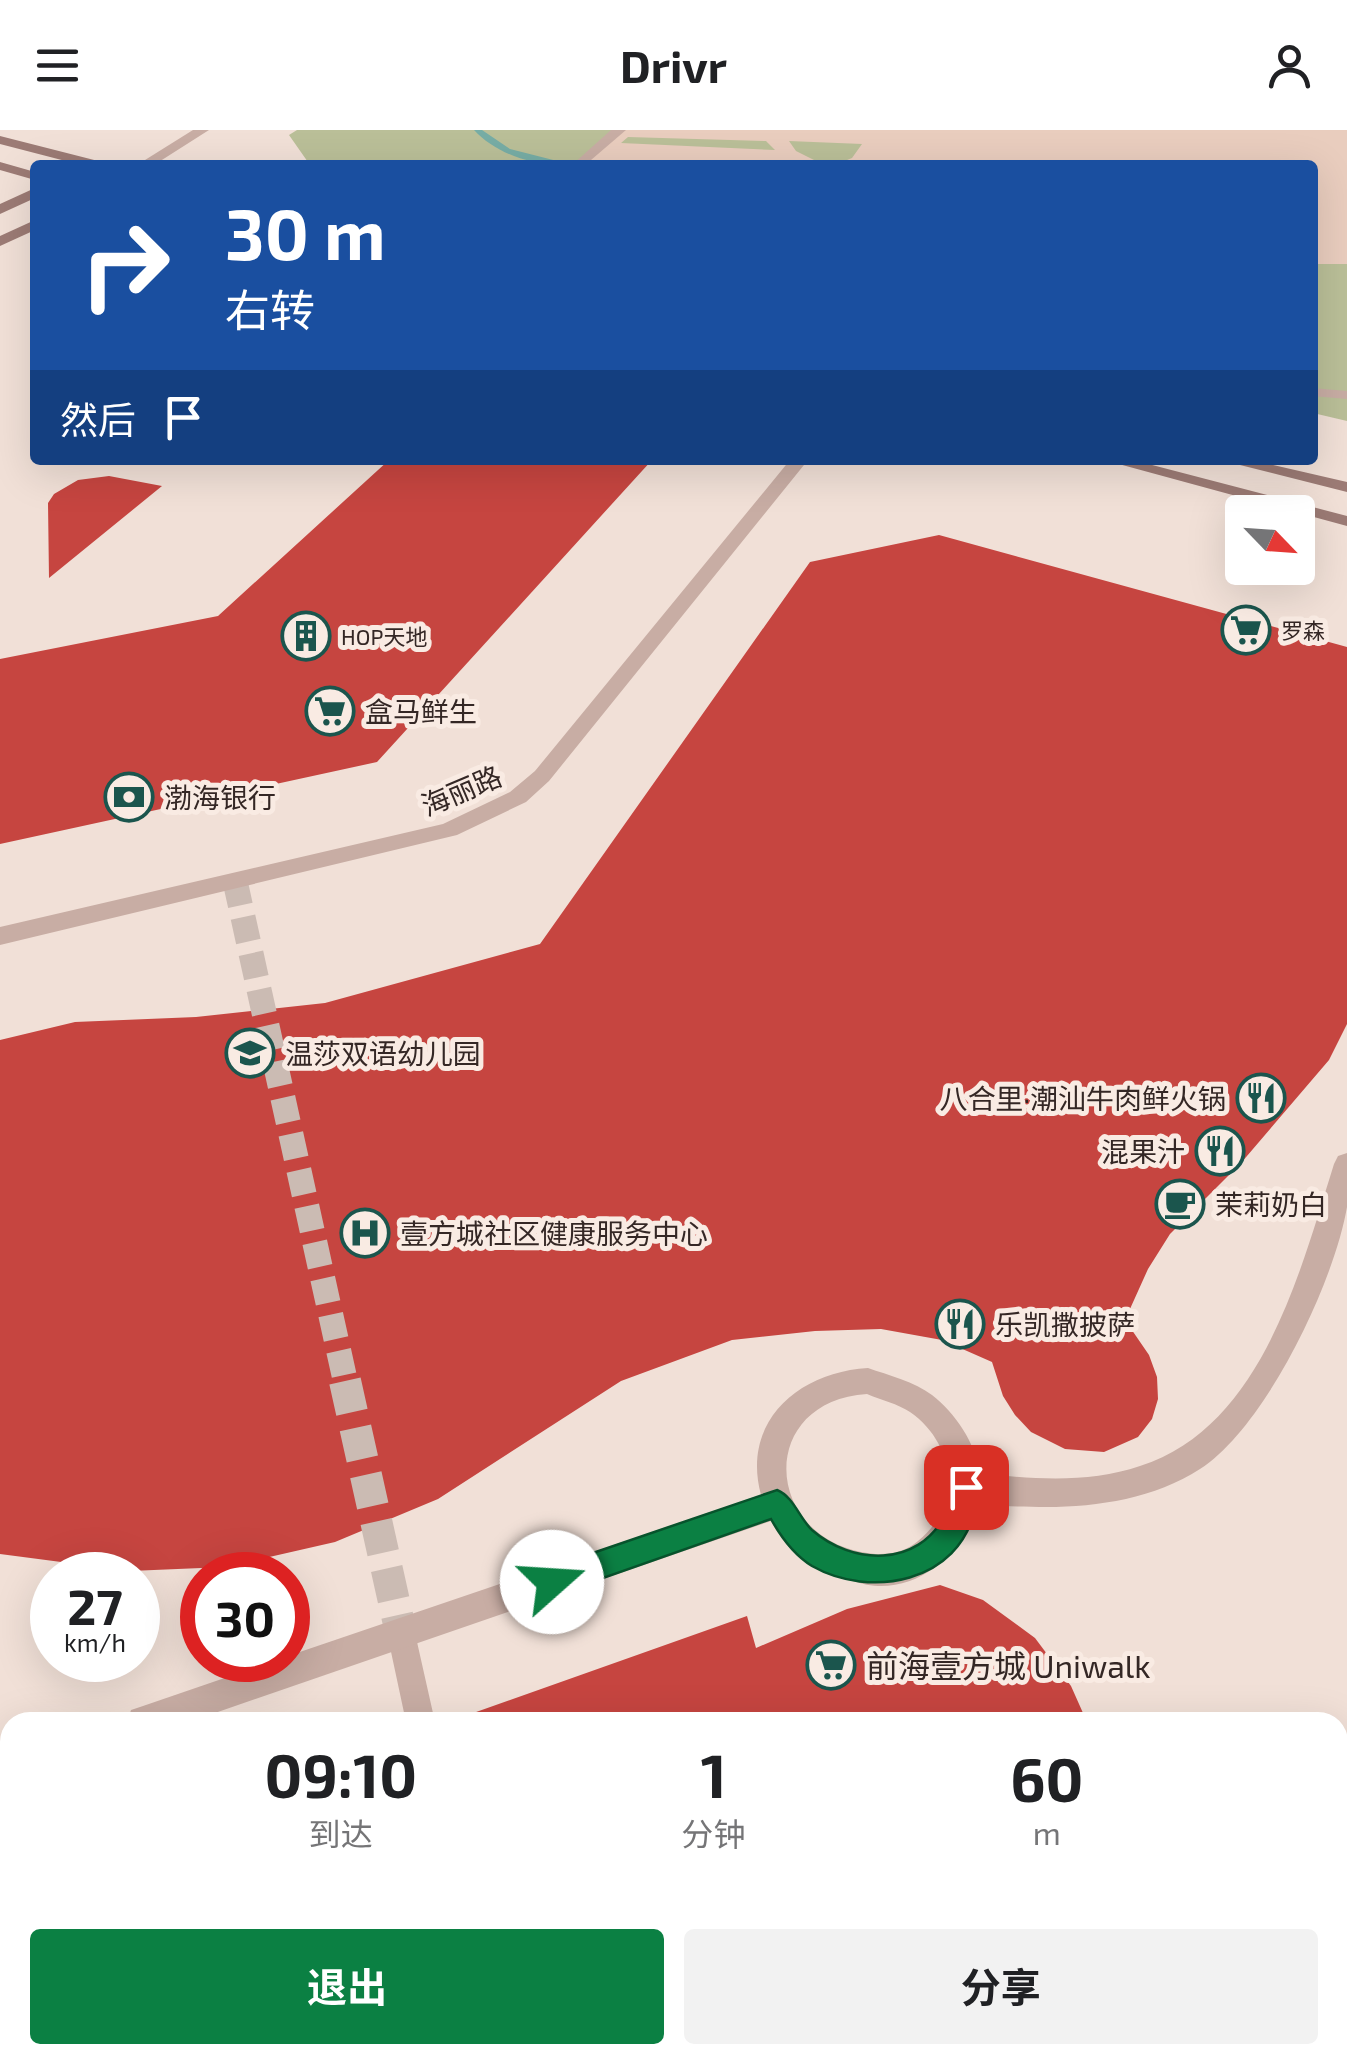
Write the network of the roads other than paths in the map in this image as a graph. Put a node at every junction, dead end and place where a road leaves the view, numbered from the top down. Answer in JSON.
{"nodes":[{"id":1,"x":202,"y":130,"type":"edge"},
{"id":2,"x":619,"y":130,"type":"edge"},
{"id":3,"x":0,"y":140,"type":"edge"},
{"id":4,"x":77,"y":160,"type":"edge"},
{"id":5,"x":152,"y":160,"type":"edge"},
{"id":6,"x":583,"y":160,"type":"edge"},
{"id":7,"x":0,"y":166,"type":"edge"},
{"id":8,"x":30,"y":175,"type":"edge"},
{"id":9,"x":30,"y":195,"type":"edge"},
{"id":10,"x":0,"y":210,"type":"edge"},
{"id":11,"x":30,"y":227,"type":"edge"},
{"id":12,"x":0,"y":242,"type":"edge"},
{"id":13,"x":1318,"y":393,"type":"edge"},
{"id":14,"x":1347,"y":395,"type":"edge"},
{"id":15,"x":795,"y":465,"type":"edge"},
{"id":16,"x":1132,"y":465,"type":"edge"},
{"id":17,"x":1251,"y":465,"type":"edge"},
{"id":18,"x":1347,"y":487,"type":"edge"},
{"id":19,"x":1347,"y":520,"type":"edge"},
{"id":20,"x":0,"y":936,"type":"edge"},
{"id":21,"x":1347,"y":1164,"type":"edge"},
{"id":22,"x":966,"y":1487,"type":"junction"},
{"id":23,"x":777,"y":1504,"type":"junction"},
{"id":24,"x":402,"y":1634,"type":"junction"},
{"id":25,"x":172,"y":1712,"type":"edge"},
{"id":26,"x":419,"y":1712,"type":"edge"}],
"edges":[{"from":1,"to":5,"type":"street"},
{"from":2,"to":6,"type":"street"},
{"from":3,"to":4,"type":"main road"},
{"from":7,"to":8,"type":"main road"},
{"from":9,"to":10,"type":"main road"},
{"from":11,"to":12,"type":"main road"},
{"from":13,"to":14,"type":"lane"},
{"from":15,"to":20,"type":"street","name":"海丽路"},
{"from":16,"to":19,"type":"main road"},
{"from":17,"to":18,"type":"main road"},
{"from":21,"to":22,"type":"street"},
{"from":22,"to":23,"type":"street"},
{"from":22,"to":23,"type":"street"},
{"from":23,"to":24,"type":"street"},
{"from":24,"to":25,"type":"street"},
{"from":24,"to":26,"type":"lane"}]}
